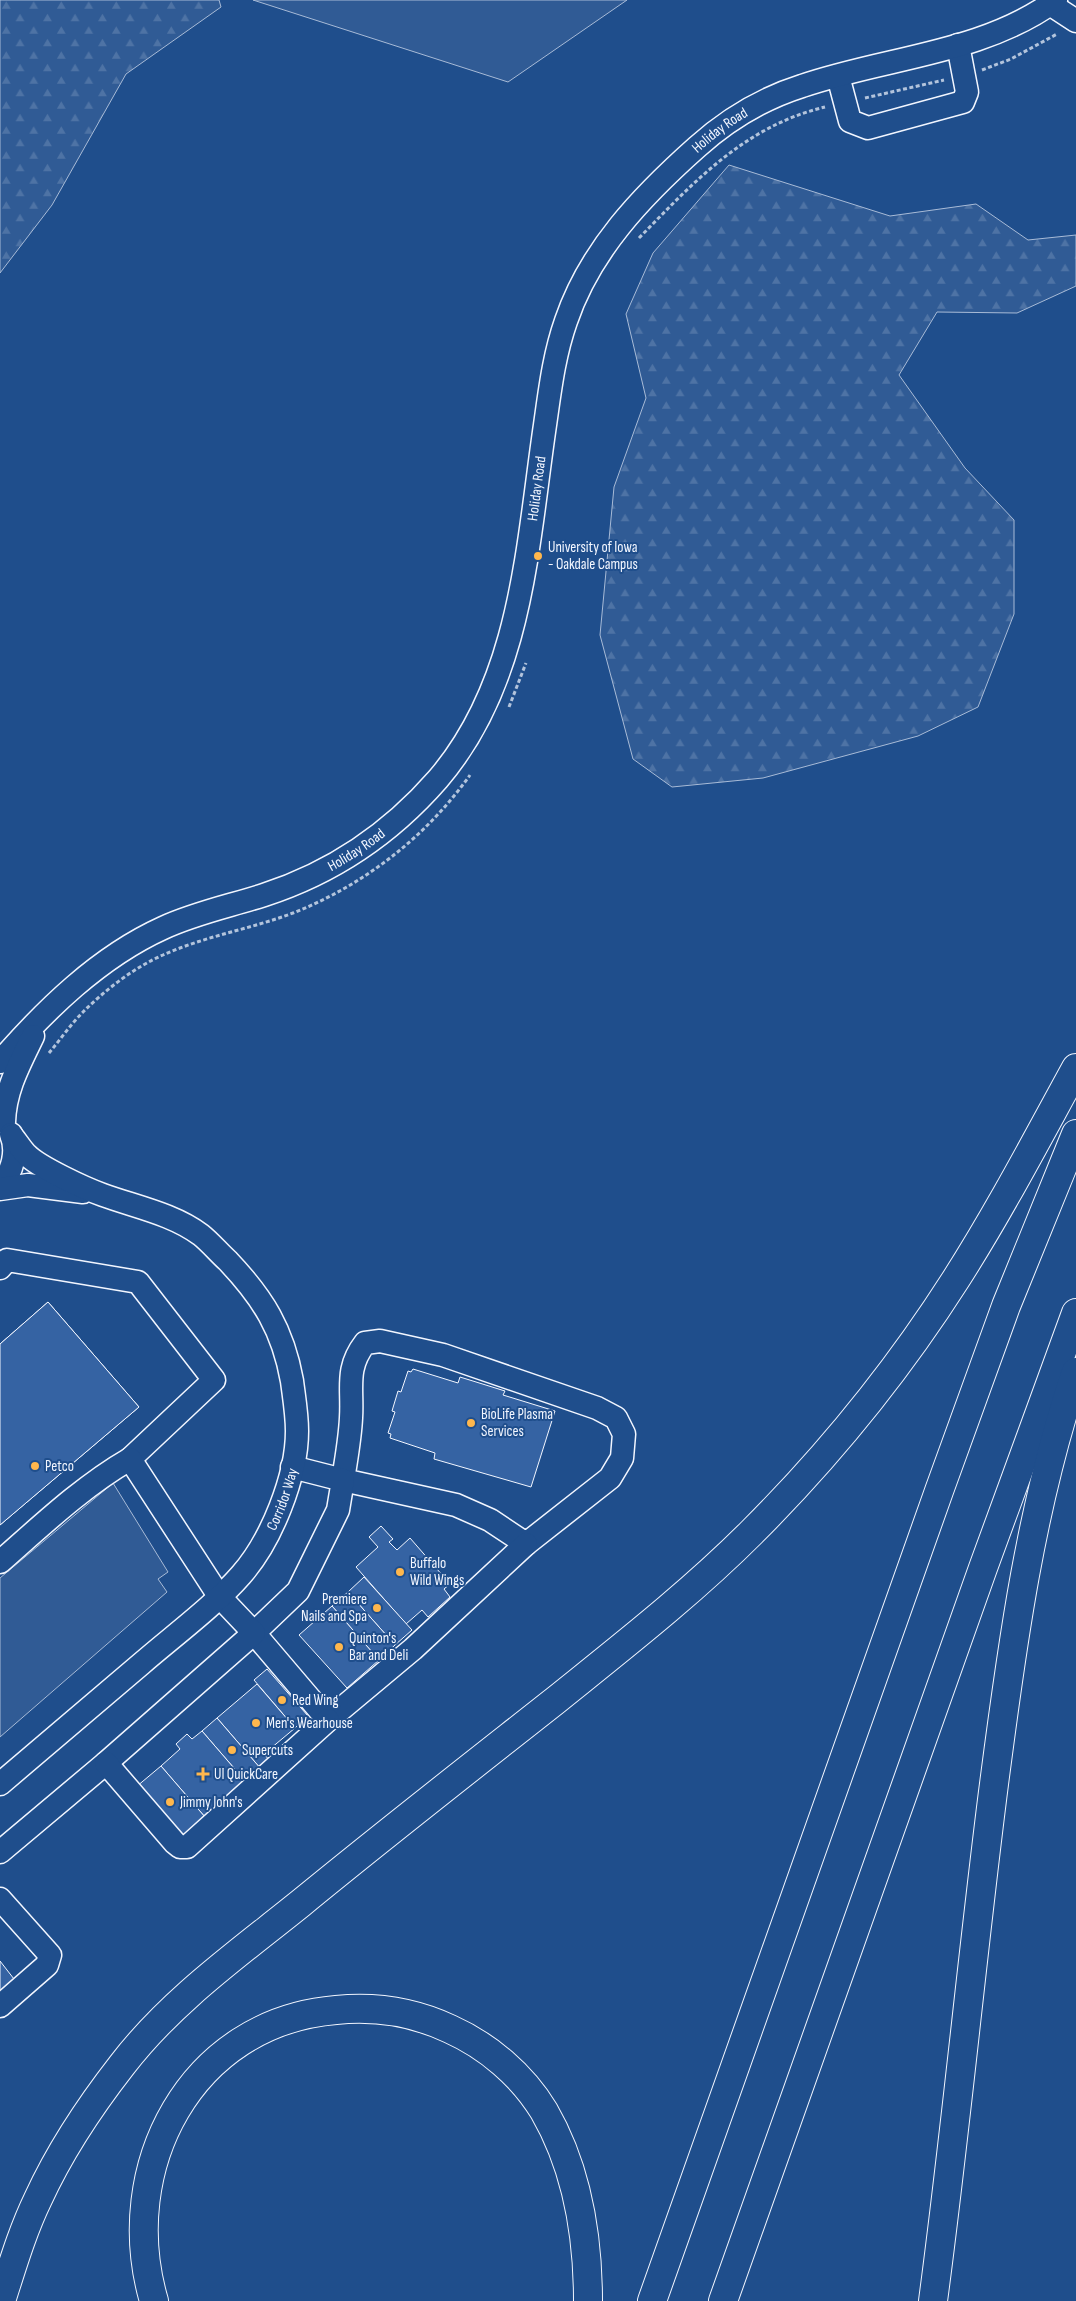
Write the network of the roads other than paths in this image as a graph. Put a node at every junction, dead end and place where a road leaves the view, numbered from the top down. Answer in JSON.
{"nodes":[{"id":1,"x":1053,"y":2,"type":"edge"},
{"id":2,"x":1076,"y":21,"type":"edge"},
{"id":3,"x":958,"y":45,"type":"junction"},
{"id":4,"x":838,"y":76,"type":"junction"},
{"id":5,"x":42,"y":1019,"type":"junction"},
{"id":6,"x":0,"y":1062,"type":"edge"},
{"id":7,"x":1076,"y":1068,"type":"edge"},
{"id":8,"x":5,"y":1126,"type":"edge"},
{"id":9,"x":1076,"y":1134,"type":"edge"},
{"id":10,"x":0,"y":1185,"type":"edge"},
{"id":11,"x":0,"y":1189,"type":"edge"},
{"id":12,"x":100,"y":1194,"type":"junction"},
{"id":13,"x":0,"y":1268,"type":"edge"},
{"id":14,"x":1076,"y":1313,"type":"edge"},
{"id":15,"x":1076,"y":1372,"type":"edge"},
{"id":16,"x":130,"y":1459,"type":"junction"},
{"id":17,"x":292,"y":1467,"type":"junction"},
{"id":18,"x":344,"y":1480,"type":"junction"},
{"id":19,"x":526,"y":1544,"type":"junction"},
{"id":20,"x":0,"y":1562,"type":"edge"},
{"id":21,"x":219,"y":1596,"type":"junction"},
{"id":22,"x":254,"y":1633,"type":"junction"},
{"id":23,"x":328,"y":1720,"type":"junction"},
{"id":24,"x":106,"y":1763,"type":"junction"},
{"id":25,"x":0,"y":1784,"type":"edge"},
{"id":26,"x":0,"y":1852,"type":"edge"},
{"id":27,"x":0,"y":1899,"type":"edge"},
{"id":28,"x":0,"y":2006,"type":"edge"},
{"id":29,"x":1,"y":2301,"type":"edge"},
{"id":30,"x":154,"y":2301,"type":"edge"},
{"id":31,"x":588,"y":2301,"type":"edge"},
{"id":32,"x":652,"y":2301,"type":"edge"},
{"id":33,"x":723,"y":2301,"type":"edge"},
{"id":34,"x":933,"y":2301,"type":"edge"}],
"edges":[{"from":1,"to":2,"type":"street"},
{"from":1,"to":3,"type":"street","name":"Holiday Road"},
{"from":3,"to":4,"type":"street","name":"Holiday Road"},
{"from":3,"to":4,"type":"street"},
{"from":4,"to":5,"type":"street","name":"Holiday Road"},
{"from":5,"to":6,"type":"street","name":"Holiday Road"},
{"from":5,"to":8,"type":"street","name":"Holiday Road"},
{"from":7,"to":29,"type":"highway"},
{"from":8,"to":10,"type":"street","name":"Holiday Road"},
{"from":8,"to":12,"type":"street","name":"Corridor Way"},
{"from":9,"to":32,"type":"highway"},
{"from":11,"to":12,"type":"street","name":"Corridor Way"},
{"from":12,"to":17,"type":"street","name":"Corridor Way"},
{"from":13,"to":16,"type":"street"},
{"from":14,"to":33,"type":"highway"},
{"from":15,"to":34,"type":"highway"},
{"from":16,"to":20,"type":"street"},
{"from":16,"to":21,"type":"street"},
{"from":17,"to":18,"type":"street"},
{"from":17,"to":21,"type":"street","name":"Corridor Way"},
{"from":18,"to":19,"type":"street"},
{"from":18,"to":19,"type":"street"},
{"from":18,"to":22,"type":"street"},
{"from":19,"to":23,"type":"street"},
{"from":21,"to":22,"type":"street"},
{"from":21,"to":25,"type":"street","name":"Corridor Way"},
{"from":22,"to":23,"type":"street"},
{"from":22,"to":24,"type":"street"},
{"from":23,"to":24,"type":"street"},
{"from":24,"to":26,"type":"street"},
{"from":27,"to":28,"type":"street"},
{"from":30,"to":31,"type":"highway"}]}
